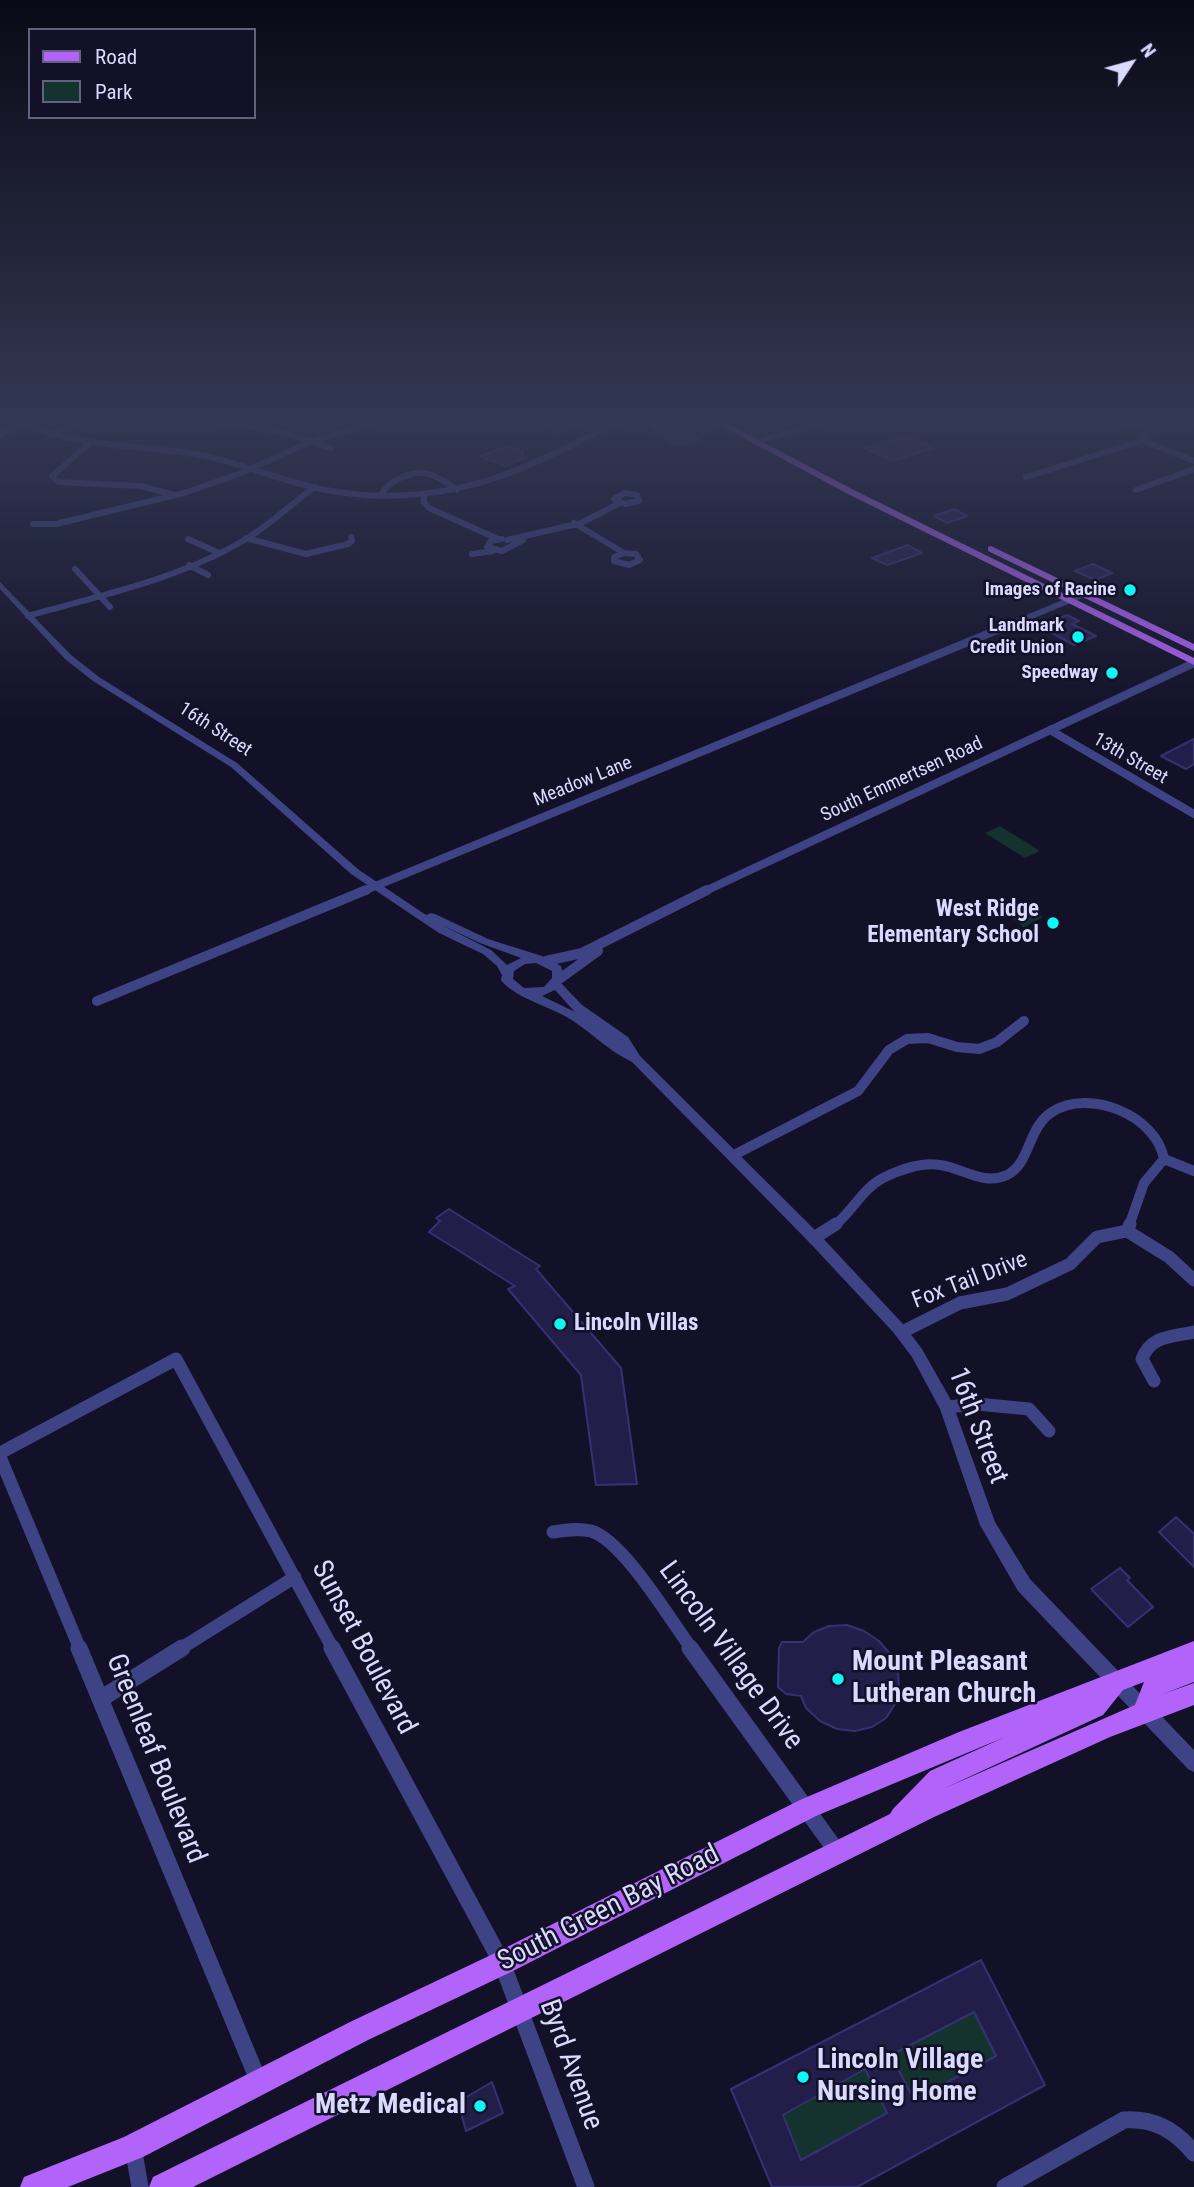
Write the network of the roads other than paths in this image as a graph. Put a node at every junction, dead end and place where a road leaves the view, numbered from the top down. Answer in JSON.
{"nodes":[{"id":1,"x":265,"y":524,"type":"edge"},
{"id":2,"x":464,"y":524,"type":"edge"},
{"id":3,"x":570,"y":524,"type":"edge"},
{"id":4,"x":576,"y":524,"type":"edge"},
{"id":5,"x":918,"y":524,"type":"edge"},
{"id":6,"x":940,"y":524,"type":"edge"},
{"id":7,"x":480,"y":532,"type":"junction"},
{"id":8,"x":351,"y":537,"type":"dead end"},
{"id":9,"x":246,"y":538,"type":"junction"},
{"id":10,"x":188,"y":539,"type":"dead end"},
{"id":11,"x":487,"y":545,"type":"junction"},
{"id":12,"x":509,"y":547,"type":"junction"},
{"id":13,"x":498,"y":551,"type":"junction"},
{"id":14,"x":219,"y":553,"type":"junction"},
{"id":15,"x":624,"y":553,"type":"dead end"},
{"id":16,"x":189,"y":565,"type":"junction"},
{"id":17,"x":75,"y":569,"type":"dead end"},
{"id":18,"x":208,"y":575,"type":"dead end"},
{"id":19,"x":0,"y":584,"type":"edge"},
{"id":20,"x":99,"y":595,"type":"junction"},
{"id":21,"x":1083,"y":595,"type":"junction"},
{"id":22,"x":1069,"y":601,"type":"junction"},
{"id":23,"x":110,"y":607,"type":"dead end"},
{"id":24,"x":28,"y":616,"type":"junction"},
{"id":25,"x":1127,"y":628,"type":"junction"},
{"id":26,"x":1194,"y":648,"type":"edge"},
{"id":27,"x":1194,"y":655,"type":"edge"},
{"id":28,"x":1194,"y":663,"type":"edge"},
{"id":29,"x":1050,"y":730,"type":"junction"},
{"id":30,"x":1194,"y":814,"type":"edge"},
{"id":31,"x":375,"y":886,"type":"junction"},
{"id":32,"x":412,"y":908,"type":"junction"},
{"id":33,"x":626,"y":930,"type":"junction"},
{"id":34,"x":542,"y":960,"type":"junction"},
{"id":35,"x":507,"y":974,"type":"junction"},
{"id":36,"x":557,"y":982,"type":"junction"},
{"id":37,"x":526,"y":993,"type":"junction"},
{"id":38,"x":97,"y":1001,"type":"dead end"},
{"id":39,"x":1024,"y":1021,"type":"dead end"},
{"id":40,"x":636,"y":1059,"type":"junction"},
{"id":41,"x":732,"y":1156,"type":"junction"},
{"id":42,"x":1164,"y":1158,"type":"junction"},
{"id":43,"x":1194,"y":1171,"type":"edge"},
{"id":44,"x":1127,"y":1231,"type":"junction"},
{"id":45,"x":814,"y":1238,"type":"junction"},
{"id":46,"x":1194,"y":1280,"type":"edge"},
{"id":47,"x":901,"y":1332,"type":"junction"},
{"id":48,"x":1194,"y":1332,"type":"edge"},
{"id":49,"x":1154,"y":1381,"type":"dead end"},
{"id":50,"x":947,"y":1407,"type":"junction"},
{"id":51,"x":1049,"y":1431,"type":"dead end"},
{"id":52,"x":0,"y":1455,"type":"edge"},
{"id":53,"x":554,"y":1532,"type":"dead end"},
{"id":54,"x":295,"y":1577,"type":"junction"},
{"id":55,"x":1194,"y":1652,"type":"edge"},
{"id":56,"x":1194,"y":1671,"type":"edge"},
{"id":57,"x":1117,"y":1681,"type":"junction"},
{"id":58,"x":1194,"y":1694,"type":"edge"},
{"id":59,"x":102,"y":1698,"type":"junction"},
{"id":60,"x":1146,"y":1712,"type":"junction"},
{"id":61,"x":1194,"y":1763,"type":"edge"},
{"id":62,"x":808,"y":1808,"type":"junction"},
{"id":63,"x":893,"y":1826,"type":"junction"},
{"id":64,"x":838,"y":1853,"type":"junction"},
{"id":65,"x":502,"y":1963,"type":"junction"},
{"id":66,"x":520,"y":2011,"type":"junction"},
{"id":67,"x":260,"y":2082,"type":"junction"},
{"id":68,"x":132,"y":2147,"type":"junction"},
{"id":69,"x":1194,"y":2153,"type":"edge"},
{"id":70,"x":34,"y":2187,"type":"edge"},
{"id":71,"x":140,"y":2187,"type":"edge"},
{"id":72,"x":163,"y":2187,"type":"edge"},
{"id":73,"x":586,"y":2187,"type":"edge"},
{"id":74,"x":1005,"y":2187,"type":"edge"}],
"edges":[{"from":1,"to":9,"type":"street"},
{"from":2,"to":7,"type":"street"},
{"from":3,"to":12,"type":"street"},
{"from":4,"to":15,"type":"street"},
{"from":5,"to":22,"type":"main road"},
{"from":6,"to":21,"type":"main road"},
{"from":7,"to":11,"type":"street"},
{"from":7,"to":12,"type":"street"},
{"from":8,"to":9,"type":"street"},
{"from":9,"to":14,"type":"street"},
{"from":10,"to":14,"type":"street"},
{"from":11,"to":12,"type":"street"},
{"from":11,"to":13,"type":"street"},
{"from":11,"to":13,"type":"street"},
{"from":12,"to":13,"type":"street"},
{"from":14,"to":16,"type":"street"},
{"from":16,"to":18,"type":"street"},
{"from":16,"to":20,"type":"street"},
{"from":17,"to":20,"type":"street"},
{"from":19,"to":24,"type":"street","name":"16th Street"},
{"from":20,"to":23,"type":"street"},
{"from":20,"to":24,"type":"street"},
{"from":21,"to":22,"type":"street","name":"Meadow Lane"},
{"from":21,"to":26,"type":"main road"},
{"from":22,"to":25,"type":"main road"},
{"from":22,"to":31,"type":"street","name":"Meadow Lane"},
{"from":24,"to":31,"type":"street","name":"16th Street"},
{"from":25,"to":27,"type":"main road"},
{"from":25,"to":28,"type":"main road"},
{"from":28,"to":29,"type":"street","name":"South Emmertsen Road"},
{"from":29,"to":30,"type":"street","name":"13th Street"},
{"from":29,"to":33,"type":"street","name":"South Emmertsen Road"},
{"from":31,"to":32,"type":"street","name":"16th Street"},
{"from":31,"to":38,"type":"street","name":"Meadow Lane"},
{"from":32,"to":34,"type":"street","name":"16th Street"},
{"from":32,"to":35,"type":"street","name":"16th Street"},
{"from":33,"to":34,"type":"street","name":"South Emmertsen Road"},
{"from":33,"to":36,"type":"street","name":"South Emmertsen Road"},
{"from":34,"to":35,"type":"street"},
{"from":34,"to":36,"type":"street","name":"16th Street"},
{"from":35,"to":37,"type":"street","name":"16th Street"},
{"from":36,"to":37,"type":"street"},
{"from":36,"to":40,"type":"street","name":"16th Street"},
{"from":37,"to":40,"type":"street","name":"16th Street"},
{"from":39,"to":41,"type":"street"},
{"from":40,"to":41,"type":"street","name":"16th Street"},
{"from":41,"to":45,"type":"street","name":"16th Street"},
{"from":42,"to":43,"type":"street"},
{"from":42,"to":44,"type":"street"},
{"from":42,"to":45,"type":"street"},
{"from":44,"to":46,"type":"street"},
{"from":44,"to":47,"type":"street","name":"Fox Tail Drive"},
{"from":45,"to":47,"type":"street","name":"16th Street"},
{"from":47,"to":50,"type":"street","name":"16th Street"},
{"from":48,"to":49,"type":"street"},
{"from":50,"to":51,"type":"street"},
{"from":50,"to":57,"type":"street","name":"16th Street"},
{"from":52,"to":54,"type":"street","name":"Sunset Boulevard"},
{"from":52,"to":59,"type":"street","name":"Greenleaf Boulevard"},
{"from":53,"to":62,"type":"street","name":"Lincoln Village Drive"},
{"from":54,"to":59,"type":"street"},
{"from":54,"to":65,"type":"street","name":"Sunset Boulevard"},
{"from":55,"to":57,"type":"main road","name":"South Green Bay Road"},
{"from":56,"to":60,"type":"main road"},
{"from":57,"to":60,"type":"street","name":"16th Street"},
{"from":57,"to":62,"type":"main road","name":"South Green Bay Road"},
{"from":57,"to":63,"type":"main road"},
{"from":58,"to":60,"type":"main road","name":"South Green Bay Road"},
{"from":59,"to":67,"type":"street","name":"Greenleaf Boulevard"},
{"from":60,"to":61,"type":"street","name":"16th Street"},
{"from":60,"to":63,"type":"main road","name":"South Green Bay Road"},
{"from":62,"to":64,"type":"street","name":"Lincoln Village Drive"},
{"from":62,"to":65,"type":"main road","name":"South Green Bay Road"},
{"from":63,"to":64,"type":"main road","name":"South Green Bay Road"},
{"from":64,"to":66,"type":"main road","name":"South Green Bay Road"},
{"from":65,"to":66,"type":"street","name":"Byrd Avenue"},
{"from":65,"to":67,"type":"main road","name":"South Green Bay Road"},
{"from":66,"to":72,"type":"main road","name":"South Green Bay Road"},
{"from":66,"to":73,"type":"street","name":"Byrd Avenue"},
{"from":67,"to":68,"type":"main road","name":"South Green Bay Road"},
{"from":68,"to":70,"type":"main road","name":"South Green Bay Road"},
{"from":68,"to":71,"type":"street"},
{"from":69,"to":74,"type":"street"}]}
